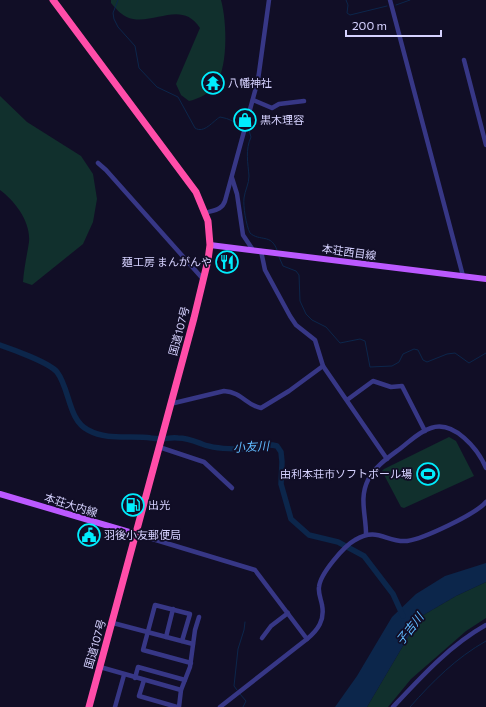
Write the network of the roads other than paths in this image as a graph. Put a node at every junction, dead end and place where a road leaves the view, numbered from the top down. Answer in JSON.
{"nodes":[{"id":1,"x":53,"y":0,"type":"edge"},
{"id":2,"x":269,"y":0,"type":"edge"},
{"id":3,"x":390,"y":0,"type":"edge"},
{"id":4,"x":464,"y":60,"type":"dead end"},
{"id":5,"x":253,"y":100,"type":"junction"},
{"id":6,"x":304,"y":101,"type":"dead end"},
{"id":7,"x":486,"y":145,"type":"edge"},
{"id":8,"x":98,"y":163,"type":"dead end"},
{"id":9,"x":232,"y":178,"type":"junction"},
{"id":10,"x":206,"y":213,"type":"junction"},
{"id":11,"x":210,"y":245,"type":"junction"},
{"id":12,"x":253,"y":250,"type":"junction"},
{"id":13,"x":261,"y":251,"type":"junction"},
{"id":14,"x":462,"y":276,"type":"junction"},
{"id":15,"x":203,"y":279,"type":"junction"},
{"id":16,"x":486,"y":279,"type":"edge"},
{"id":17,"x":323,"y":366,"type":"junction"},
{"id":18,"x":347,"y":400,"type":"junction"},
{"id":19,"x":170,"y":404,"type":"junction"},
{"id":20,"x":424,"y":431,"type":"junction"},
{"id":21,"x":160,"y":445,"type":"junction"},
{"id":22,"x":387,"y":459,"type":"junction"},
{"id":23,"x":486,"y":468,"type":"edge"},
{"id":24,"x":232,"y":488,"type":"dead end"},
{"id":25,"x":0,"y":494,"type":"edge"},
{"id":26,"x":486,"y":502,"type":"edge"},
{"id":27,"x":136,"y":534,"type":"junction"},
{"id":28,"x":366,"y":534,"type":"junction"},
{"id":29,"x":173,"y":610,"type":"junction"},
{"id":30,"x":288,"y":613,"type":"junction"},
{"id":31,"x":199,"y":617,"type":"dead end"},
{"id":32,"x":113,"y":622,"type":"junction"},
{"id":33,"x":485,"y":626,"type":"edge"},
{"id":34,"x":148,"y":632,"type":"junction"},
{"id":35,"x":166,"y":637,"type":"junction"},
{"id":36,"x":262,"y":638,"type":"dead end"},
{"id":37,"x":307,"y":639,"type":"junction"},
{"id":38,"x":182,"y":641,"type":"junction"},
{"id":39,"x":193,"y":644,"type":"junction"},
{"id":40,"x":191,"y":663,"type":"junction"},
{"id":41,"x":100,"y":667,"type":"junction"},
{"id":42,"x":124,"y":675,"type":"junction"},
{"id":43,"x":135,"y":678,"type":"junction"},
{"id":44,"x":144,"y":680,"type":"junction"},
{"id":45,"x":185,"y":680,"type":"junction"},
{"id":46,"x":181,"y":690,"type":"junction"},
{"id":47,"x":89,"y":707,"type":"edge"},
{"id":48,"x":115,"y":707,"type":"edge"},
{"id":49,"x":178,"y":707,"type":"edge"},
{"id":50,"x":220,"y":707,"type":"edge"},
{"id":51,"x":393,"y":707,"type":"edge"}],
"edges":[{"from":1,"to":10,"type":"highway","name":"国道107号"},
{"from":2,"to":5,"type":"street"},
{"from":3,"to":14,"type":"street"},
{"from":4,"to":7,"type":"street"},
{"from":5,"to":6,"type":"street"},
{"from":5,"to":9,"type":"street"},
{"from":8,"to":15,"type":"street"},
{"from":9,"to":10,"type":"street"},
{"from":9,"to":12,"type":"street"},
{"from":10,"to":11,"type":"highway","name":"国道107号"},
{"from":11,"to":12,"type":"main road","name":"本荘西目線"},
{"from":11,"to":15,"type":"highway","name":"国道107号"},
{"from":12,"to":13,"type":"main road","name":"本荘西目線"},
{"from":13,"to":14,"type":"main road","name":"本荘西目線"},
{"from":13,"to":17,"type":"street"},
{"from":14,"to":16,"type":"main road","name":"本荘西目線"},
{"from":15,"to":19,"type":"highway","name":"国道107号"},
{"from":17,"to":18,"type":"street"},
{"from":17,"to":19,"type":"street"},
{"from":18,"to":20,"type":"street"},
{"from":18,"to":22,"type":"street"},
{"from":19,"to":21,"type":"highway","name":"国道107号"},
{"from":20,"to":22,"type":"street"},
{"from":20,"to":23,"type":"street"},
{"from":21,"to":24,"type":"street"},
{"from":21,"to":27,"type":"highway","name":"国道107号"},
{"from":22,"to":28,"type":"street"},
{"from":25,"to":27,"type":"main road","name":"本荘大内線"},
{"from":26,"to":28,"type":"street"},
{"from":27,"to":30,"type":"street"},
{"from":27,"to":32,"type":"highway","name":"国道107号"},
{"from":28,"to":37,"type":"street"},
{"from":29,"to":34,"type":"street"},
{"from":29,"to":35,"type":"street"},
{"from":29,"to":38,"type":"street"},
{"from":30,"to":36,"type":"street"},
{"from":30,"to":37,"type":"street"},
{"from":31,"to":39,"type":"street"},
{"from":32,"to":34,"type":"street"},
{"from":32,"to":41,"type":"highway","name":"国道107号"},
{"from":33,"to":51,"type":"street"},
{"from":34,"to":35,"type":"street"},
{"from":34,"to":40,"type":"street"},
{"from":35,"to":38,"type":"street"},
{"from":37,"to":50,"type":"street"},
{"from":38,"to":39,"type":"street"},
{"from":39,"to":40,"type":"street"},
{"from":40,"to":45,"type":"street"},
{"from":41,"to":42,"type":"street"},
{"from":41,"to":47,"type":"highway","name":"国道107号"},
{"from":42,"to":43,"type":"street"},
{"from":42,"to":48,"type":"street"},
{"from":43,"to":44,"type":"street"},
{"from":43,"to":45,"type":"street"},
{"from":44,"to":46,"type":"street"},
{"from":44,"to":49,"type":"street"},
{"from":45,"to":46,"type":"street"},
{"from":46,"to":49,"type":"street"}]}
